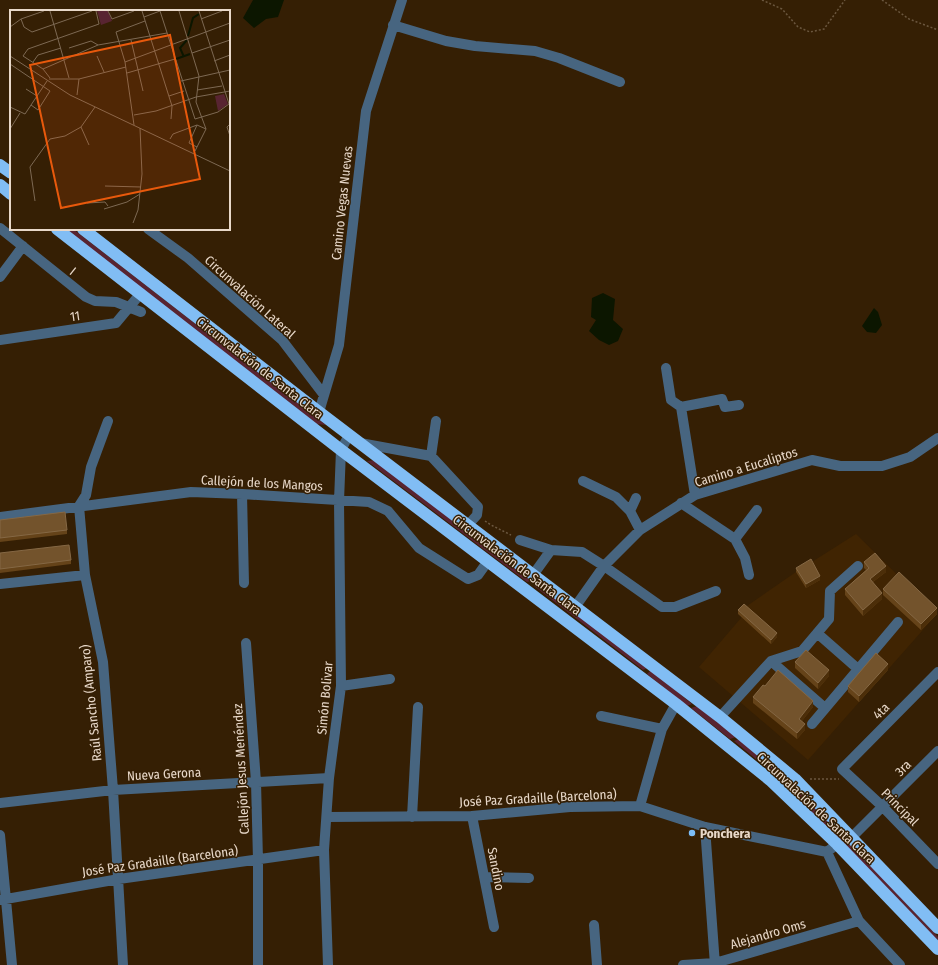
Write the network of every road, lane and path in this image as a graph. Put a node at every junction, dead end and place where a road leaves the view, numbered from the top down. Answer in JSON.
{"nodes":[{"id":1,"x":402,"y":0,"type":"edge"},
{"id":2,"x":762,"y":0,"type":"edge"},
{"id":3,"x":845,"y":0,"type":"edge"},
{"id":4,"x":882,"y":0,"type":"edge"},
{"id":5,"x":393,"y":25,"type":"junction"},
{"id":6,"x":938,"y":30,"type":"edge"},
{"id":7,"x":620,"y":82,"type":"dead end"},
{"id":8,"x":0,"y":164,"type":"edge"},
{"id":9,"x":10,"y":172,"type":"edge"},
{"id":10,"x":0,"y":185,"type":"edge"},
{"id":11,"x":10,"y":193,"type":"edge"},
{"id":12,"x":0,"y":228,"type":"edge"},
{"id":13,"x":58,"y":230,"type":"edge"},
{"id":14,"x":84,"y":230,"type":"edge"},
{"id":15,"x":149,"y":230,"type":"edge"},
{"id":16,"x":23,"y":246,"type":"junction"},
{"id":17,"x":0,"y":277,"type":"edge"},
{"id":18,"x":141,"y":293,"type":"junction"},
{"id":19,"x":130,"y":308,"type":"junction"},
{"id":20,"x":140,"y":312,"type":"dead end"},
{"id":21,"x":0,"y":340,"type":"edge"},
{"id":22,"x":666,"y":368,"type":"dead end"},
{"id":23,"x":324,"y":395,"type":"junction"},
{"id":24,"x":739,"y":405,"type":"dead end"},
{"id":25,"x":681,"y":407,"type":"junction"},
{"id":26,"x":319,"y":412,"type":"junction"},
{"id":27,"x":108,"y":421,"type":"dead end"},
{"id":28,"x":436,"y":421,"type":"dead end"},
{"id":29,"x":349,"y":435,"type":"junction"},
{"id":30,"x":938,"y":438,"type":"edge"},
{"id":31,"x":359,"y":442,"type":"junction"},
{"id":32,"x":341,"y":450,"type":"junction"},
{"id":33,"x":431,"y":456,"type":"junction"},
{"id":34,"x":583,"y":481,"type":"dead end"},
{"id":35,"x":242,"y":494,"type":"junction"},
{"id":36,"x":695,"y":495,"type":"junction"},
{"id":37,"x":636,"y":498,"type":"dead end"},
{"id":38,"x":339,"y":501,"type":"junction"},
{"id":39,"x":681,"y":503,"type":"junction"},
{"id":40,"x":80,"y":506,"type":"junction"},
{"id":41,"x":757,"y":510,"type":"dead end"},
{"id":42,"x":630,"y":511,"type":"junction"},
{"id":43,"x":477,"y":515,"type":"junction"},
{"id":44,"x":0,"y":516,"type":"edge"},
{"id":45,"x":468,"y":525,"type":"junction"},
{"id":46,"x":640,"y":530,"type":"junction"},
{"id":47,"x":520,"y":540,"type":"joint"},
{"id":48,"x":735,"y":540,"type":"junction"},
{"id":49,"x":550,"y":550,"type":"junction"},
{"id":50,"x":488,"y":561,"type":"junction"},
{"id":51,"x":604,"y":566,"type":"junction"},
{"id":52,"x":858,"y":566,"type":"dead end"},
{"id":53,"x":85,"y":575,"type":"junction"},
{"id":54,"x":533,"y":575,"type":"junction"},
{"id":55,"x":749,"y":575,"type":"dead end"},
{"id":56,"x":244,"y":583,"type":"dead end"},
{"id":57,"x":0,"y":584,"type":"edge"},
{"id":58,"x":716,"y":591,"type":"dead end"},
{"id":59,"x":575,"y":607,"type":"junction"},
{"id":60,"x":898,"y":622,"type":"dead end"},
{"id":61,"x":817,"y":633,"type":"junction"},
{"id":62,"x":246,"y":643,"type":"dead end"},
{"id":63,"x":771,"y":661,"type":"junction"},
{"id":64,"x":858,"y":669,"type":"junction"},
{"id":65,"x":938,"y":672,"type":"edge"},
{"id":66,"x":390,"y":679,"type":"dead end"},
{"id":67,"x":341,"y":686,"type":"junction"},
{"id":68,"x":676,"y":704,"type":"junction"},
{"id":69,"x":418,"y":707,"type":"dead end"},
{"id":70,"x":825,"y":708,"type":"junction"},
{"id":71,"x":601,"y":716,"type":"dead end"},
{"id":72,"x":720,"y":717,"type":"junction"},
{"id":73,"x":812,"y":724,"type":"dead end"},
{"id":74,"x":662,"y":728,"type":"junction"},
{"id":75,"x":937,"y":753,"type":"edge"},
{"id":76,"x":842,"y":769,"type":"joint"},
{"id":77,"x":329,"y":778,"type":"junction"},
{"id":78,"x":853,"y":779,"type":"junction"},
{"id":79,"x":795,"y":780,"type":"junction"},
{"id":80,"x":256,"y":782,"type":"junction"},
{"id":81,"x":113,"y":790,"type":"junction"},
{"id":82,"x":0,"y":803,"type":"edge"},
{"id":83,"x":640,"y":806,"type":"junction"},
{"id":84,"x":882,"y":807,"type":"junction"},
{"id":85,"x":472,"y":816,"type":"junction"},
{"id":86,"x":327,"y":817,"type":"junction"},
{"id":87,"x":412,"y":817,"type":"junction"},
{"id":88,"x":705,"y":827,"type":"junction"},
{"id":89,"x":0,"y":835,"type":"edge"},
{"id":90,"x":852,"y":837,"type":"junction"},
{"id":91,"x":837,"y":844,"type":"junction"},
{"id":92,"x":324,"y":850,"type":"junction"},
{"id":93,"x":827,"y":852,"type":"junction"},
{"id":94,"x":258,"y":860,"type":"junction"},
{"id":95,"x":938,"y":864,"type":"edge"},
{"id":96,"x":484,"y":877,"type":"junction"},
{"id":97,"x":529,"y":878,"type":"dead end"},
{"id":98,"x":119,"y":879,"type":"junction"},
{"id":99,"x":3,"y":900,"type":"edge"},
{"id":100,"x":859,"y":921,"type":"junction"},
{"id":101,"x":594,"y":925,"type":"dead end"},
{"id":102,"x":494,"y":927,"type":"dead end"},
{"id":103,"x":938,"y":928,"type":"edge"},
{"id":104,"x":938,"y":949,"type":"edge"},
{"id":105,"x":715,"y":964,"type":"edge"},
{"id":106,"x":12,"y":965,"type":"edge"},
{"id":107,"x":123,"y":965,"type":"edge"},
{"id":108,"x":258,"y":965,"type":"edge"},
{"id":109,"x":328,"y":965,"type":"edge"},
{"id":110,"x":597,"y":965,"type":"edge"},
{"id":111,"x":683,"y":965,"type":"edge"},
{"id":112,"x":900,"y":965,"type":"edge"}],
"edges":[{"from":1,"to":5,"type":"street","name":"Camino Vegas Nuevas"},
{"from":2,"to":3,"type":"path"},
{"from":4,"to":6,"type":"path"},
{"from":5,"to":7,"type":"street"},
{"from":5,"to":23,"type":"street","name":"Camino Vegas Nuevas"},
{"from":8,"to":9,"type":"highway"},
{"from":10,"to":11,"type":"highway"},
{"from":12,"to":16,"type":"street","name":"I"},
{"from":13,"to":18,"type":"highway","name":"Circunvalación de Santa Clara"},
{"from":14,"to":26,"type":"highway","name":"Circunvalación de Santa Clara"},
{"from":15,"to":23,"type":"street","name":"Circunvalación Lateral"},
{"from":16,"to":17,"type":"street"},
{"from":16,"to":19,"type":"street","name":"I"},
{"from":18,"to":19,"type":"street","name":"11"},
{"from":18,"to":32,"type":"highway","name":"Circunvalación de Santa Clara"},
{"from":19,"to":20,"type":"street","name":"I"},
{"from":19,"to":21,"type":"street","name":"11"},
{"from":22,"to":25,"type":"street"},
{"from":23,"to":26,"type":"street","name":"Camino Vegas Nuevas"},
{"from":24,"to":25,"type":"street"},
{"from":25,"to":36,"type":"street"},
{"from":26,"to":29,"type":"highway","name":"Circunvalación de Santa Clara"},
{"from":27,"to":40,"type":"street","name":"Raúl Sancho (Amparo)"},
{"from":28,"to":33,"type":"street"},
{"from":29,"to":31,"type":"highway","name":"Circunvalación de Santa Clara"},
{"from":29,"to":32,"type":"street","name":"Simón Bolivar"},
{"from":30,"to":36,"type":"street","name":"Camino a Eucaliptos"},
{"from":31,"to":33,"type":"street"},
{"from":31,"to":45,"type":"highway","name":"Circunvalación de Santa Clara"},
{"from":32,"to":38,"type":"street","name":"Simón Bolivar"},
{"from":32,"to":50,"type":"highway","name":"Circunvalación de Santa Clara"},
{"from":33,"to":43,"type":"street"},
{"from":34,"to":42,"type":"street"},
{"from":35,"to":38,"type":"street","name":"Callejón de los Mangos"},
{"from":35,"to":40,"type":"street","name":"Callejón de los Mangos"},
{"from":35,"to":56,"type":"street"},
{"from":36,"to":39,"type":"street","name":"Camino a Eucaliptos"},
{"from":37,"to":42,"type":"street"},
{"from":38,"to":50,"type":"street","name":"Callejón de los Mangos"},
{"from":38,"to":67,"type":"street","name":"Simón Bolivar"},
{"from":39,"to":46,"type":"street","name":"Camino a Eucaliptos"},
{"from":39,"to":48,"type":"street"},
{"from":40,"to":44,"type":"street","name":"Callejón de los Mangos"},
{"from":40,"to":53,"type":"street","name":"Raúl Sancho (Amparo)"},
{"from":41,"to":48,"type":"street"},
{"from":42,"to":46,"type":"street"},
{"from":43,"to":45,"type":"street"},
{"from":43,"to":47,"type":"path"},
{"from":45,"to":54,"type":"highway","name":"Circunvalación de Santa Clara"},
{"from":46,"to":51,"type":"street","name":"Camino a Eucaliptos"},
{"from":47,"to":49,"type":"street"},
{"from":48,"to":55,"type":"street"},
{"from":49,"to":51,"type":"street"},
{"from":49,"to":54,"type":"street"},
{"from":50,"to":68,"type":"highway","name":"Circunvalación de Santa Clara"},
{"from":51,"to":58,"type":"street"},
{"from":51,"to":59,"type":"street","name":"Camino a Eucaliptos"},
{"from":52,"to":61,"type":"street"},
{"from":53,"to":57,"type":"street"},
{"from":53,"to":81,"type":"street","name":"Raúl Sancho (Amparo)"},
{"from":54,"to":59,"type":"highway","name":"Circunvalación de Santa Clara"},
{"from":59,"to":72,"type":"highway","name":"Circunvalación de Santa Clara"},
{"from":60,"to":64,"type":"street"},
{"from":61,"to":63,"type":"street"},
{"from":61,"to":64,"type":"street"},
{"from":62,"to":80,"type":"street","name":"Callejón Jesus Menéndez"},
{"from":63,"to":70,"type":"street"},
{"from":63,"to":72,"type":"street"},
{"from":64,"to":70,"type":"street"},
{"from":65,"to":76,"type":"street","name":"4ta"},
{"from":66,"to":67,"type":"street"},
{"from":67,"to":77,"type":"street","name":"Simón Bolivar"},
{"from":68,"to":74,"type":"street"},
{"from":68,"to":91,"type":"highway","name":"Circunvalación de Santa Clara"},
{"from":69,"to":87,"type":"street"},
{"from":70,"to":73,"type":"street"},
{"from":71,"to":74,"type":"street"},
{"from":72,"to":79,"type":"highway","name":"Circunvalación de Santa Clara"},
{"from":74,"to":83,"type":"street"},
{"from":75,"to":84,"type":"street","name":"3ra"},
{"from":76,"to":78,"type":"street","name":"Principal"},
{"from":77,"to":80,"type":"street","name":"Nueva Gerona"},
{"from":77,"to":86,"type":"street","name":"Simón Bolivar"},
{"from":78,"to":79,"type":"path"},
{"from":78,"to":84,"type":"street","name":"Principal"},
{"from":79,"to":90,"type":"highway","name":"Circunvalación de Santa Clara"},
{"from":80,"to":81,"type":"street","name":"Nueva Gerona"},
{"from":80,"to":94,"type":"street","name":"Callejón Jesus Menéndez"},
{"from":81,"to":82,"type":"street","name":"Nueva Gerona"},
{"from":81,"to":98,"type":"street","name":"Raúl Sancho (Amparo)"},
{"from":83,"to":85,"type":"street","name":"José Paz Gradaille (Barcelona)"},
{"from":83,"to":88,"type":"street","name":"José Paz Gradaille (Barcelona)"},
{"from":84,"to":90,"type":"street","name":"3ra"},
{"from":84,"to":95,"type":"street","name":"Principal"},
{"from":85,"to":87,"type":"street","name":"José Paz Gradaille (Barcelona)"},
{"from":85,"to":96,"type":"street","name":"Sandino"},
{"from":86,"to":87,"type":"street","name":"José Paz Gradaille (Barcelona)"},
{"from":86,"to":92,"type":"street","name":"Simón Bolivar"},
{"from":88,"to":93,"type":"street","name":"José Paz Gradaille (Barcelona)"},
{"from":88,"to":105,"type":"street"},
{"from":89,"to":99,"type":"street"},
{"from":90,"to":103,"type":"highway","name":"Circunvalación de Santa Clara"},
{"from":91,"to":93,"type":"street"},
{"from":91,"to":104,"type":"highway","name":"Circunvalación de Santa Clara"},
{"from":92,"to":94,"type":"street","name":"José Paz Gradaille (Barcelona)"},
{"from":92,"to":109,"type":"street","name":"Simón Bolivar"},
{"from":93,"to":100,"type":"street"},
{"from":94,"to":98,"type":"street","name":"José Paz Gradaille (Barcelona)"},
{"from":94,"to":108,"type":"street","name":"Callejón Jesus Menéndez"},
{"from":96,"to":97,"type":"street"},
{"from":96,"to":102,"type":"street","name":"Sandino"},
{"from":98,"to":99,"type":"street","name":"José Paz Gradaille (Barcelona)"},
{"from":98,"to":107,"type":"street","name":"Raúl Sancho (Amparo)"},
{"from":99,"to":106,"type":"street"},
{"from":100,"to":105,"type":"street","name":"Alejandro Oms"},
{"from":100,"to":112,"type":"street"},
{"from":101,"to":110,"type":"street"},
{"from":105,"to":111,"type":"street","name":"Alejandro Oms"}]}
